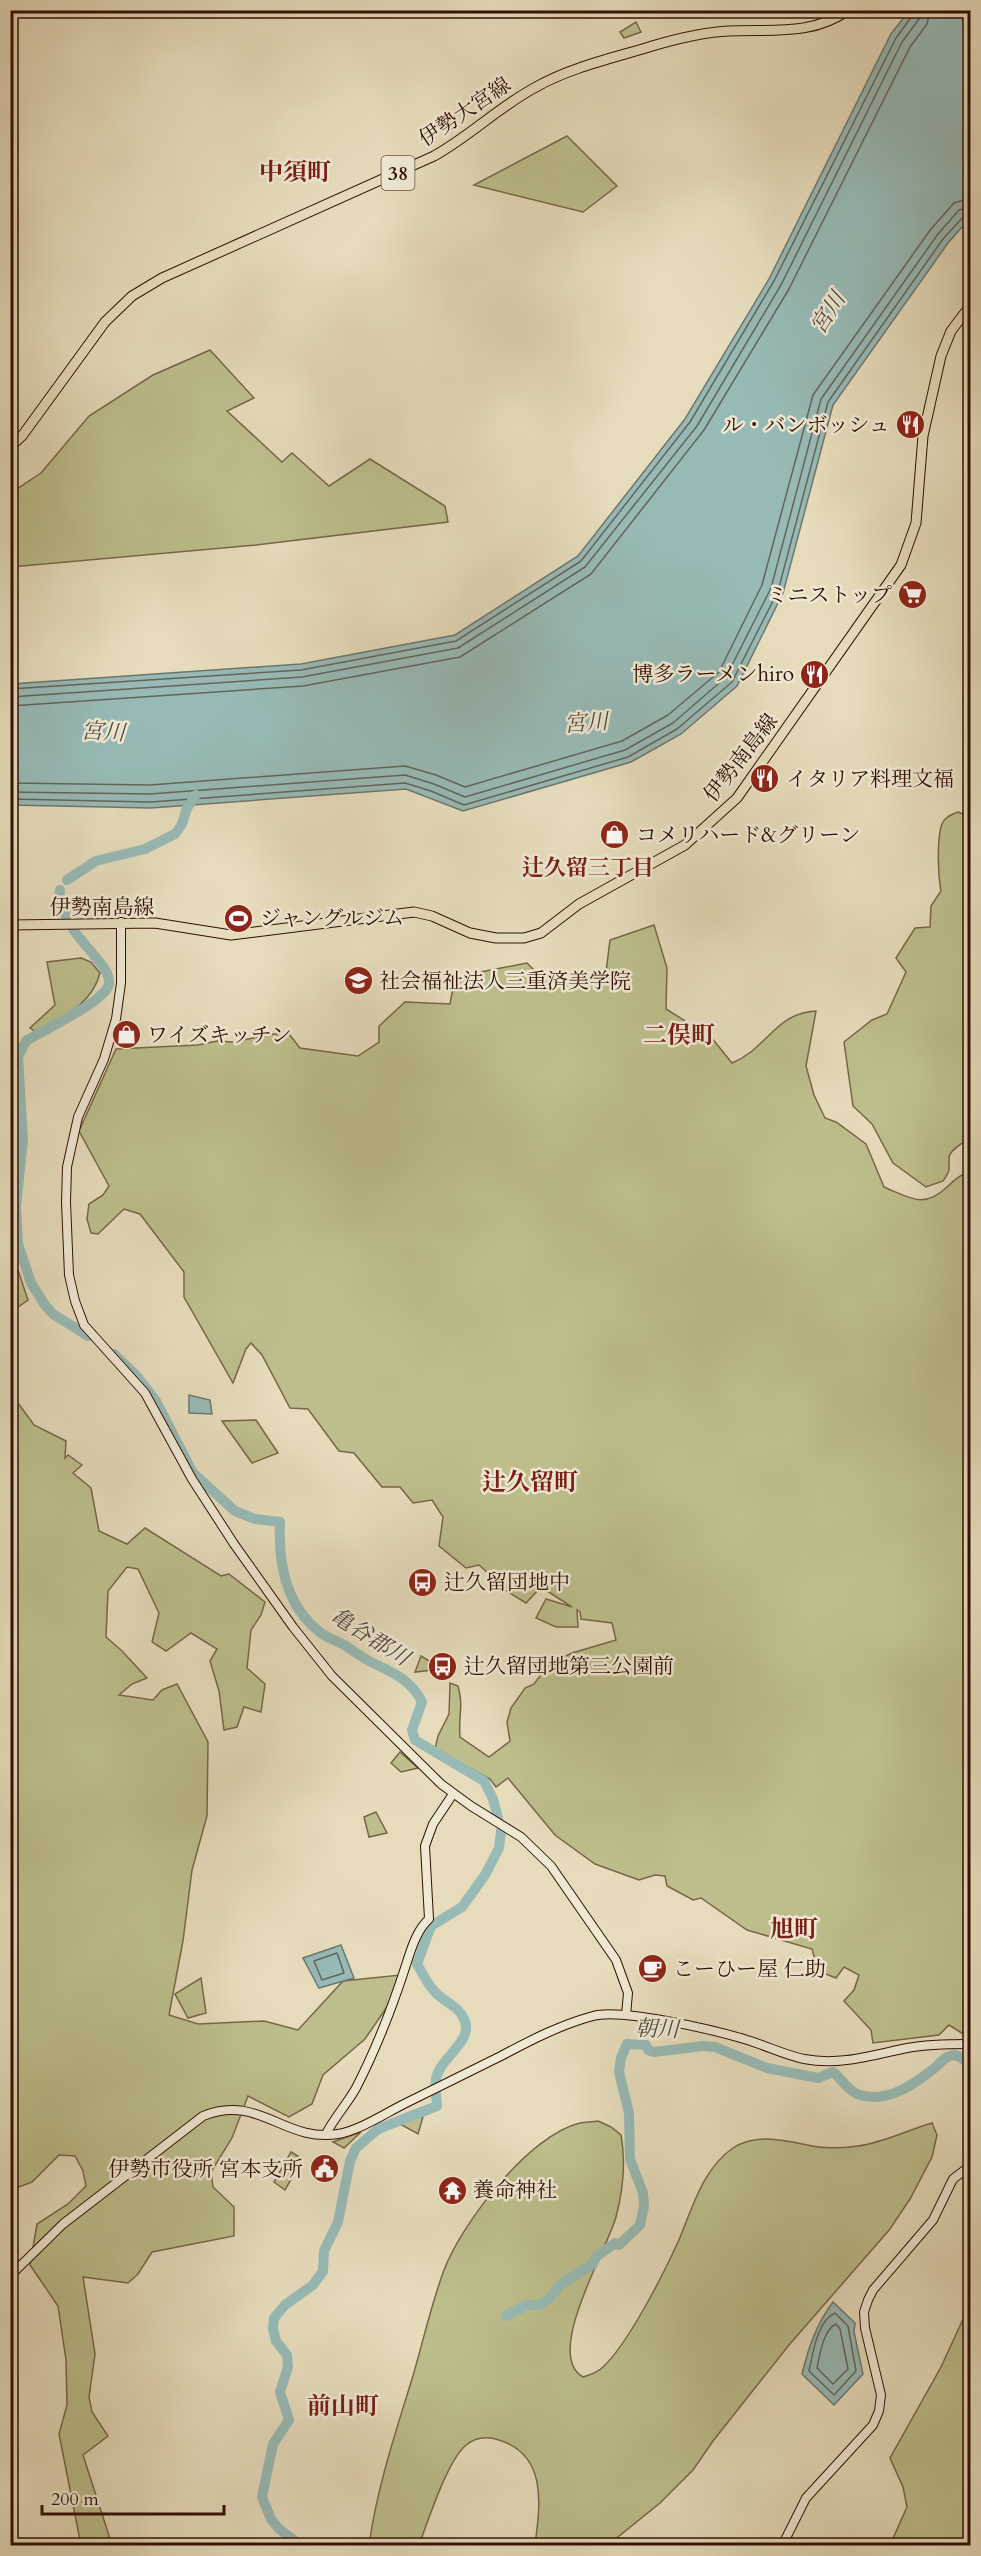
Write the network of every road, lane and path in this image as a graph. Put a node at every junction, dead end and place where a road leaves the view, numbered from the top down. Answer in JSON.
{"nodes":[{"id":1,"x":848,"y":10,"type":"edge"},
{"id":2,"x":970,"y":306,"type":"edge"},
{"id":3,"x":10,"y":447,"type":"edge"},
{"id":4,"x":121,"y":922,"type":"junction"},
{"id":5,"x":10,"y":925,"type":"edge"},
{"id":6,"x":453,"y":1794,"type":"junction"},
{"id":7,"x":626,"y":2015,"type":"junction"},
{"id":8,"x":970,"y":2044,"type":"edge"},
{"id":9,"x":326,"y":2134,"type":"junction"},
{"id":10,"x":970,"y":2166,"type":"edge"},
{"id":11,"x":10,"y":2276,"type":"edge"},
{"id":12,"x":782,"y":2546,"type":"edge"}],
"edges":[{"from":1,"to":3,"type":"main road","name":"伊勢大宮線","number":"38"},
{"from":2,"to":4,"type":"main road","name":"伊勢南島線"},
{"from":4,"to":5,"type":"main road","name":"伊勢南島線"},
{"from":4,"to":6,"type":"street"},
{"from":6,"to":7,"type":"street"},
{"from":6,"to":9,"type":"street"},
{"from":7,"to":8,"type":"street"},
{"from":7,"to":9,"type":"street"},
{"from":9,"to":11,"type":"street"},
{"from":10,"to":12,"type":"street"}]}
